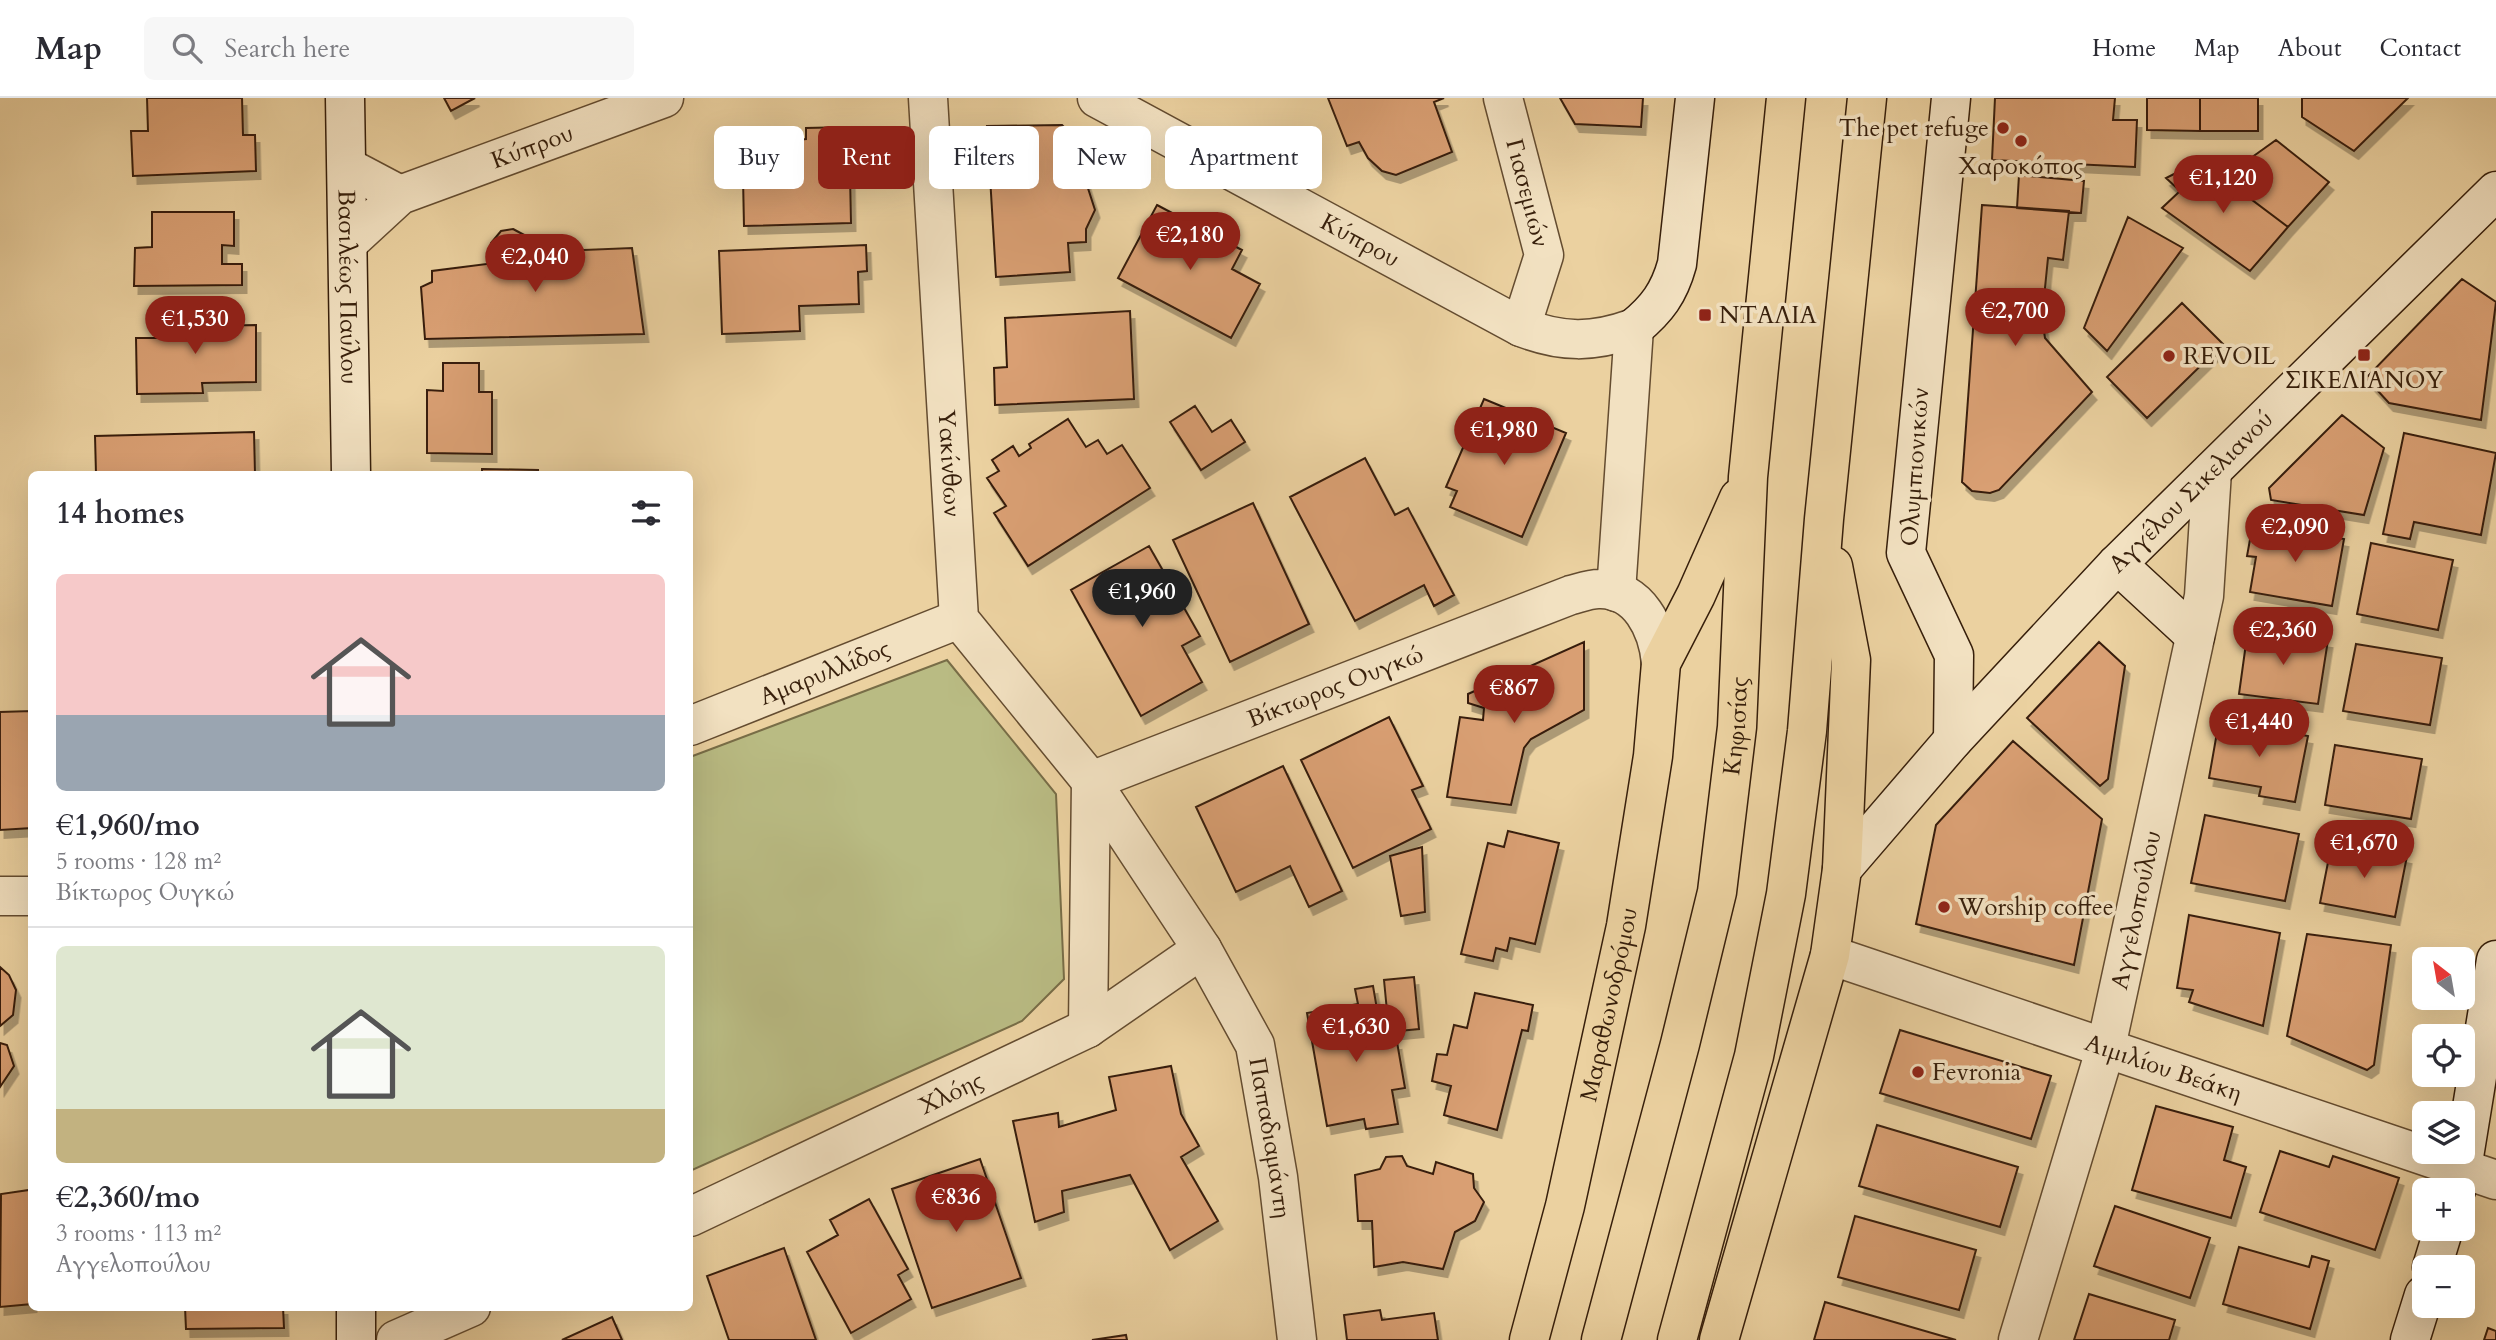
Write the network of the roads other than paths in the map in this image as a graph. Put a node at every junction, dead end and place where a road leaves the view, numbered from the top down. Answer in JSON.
{"nodes":[{"id":1,"x":345,"y":98,"type":"edge"},
{"id":2,"x":664,"y":98,"type":"edge"},
{"id":3,"x":928,"y":98,"type":"edge"},
{"id":4,"x":1097,"y":98,"type":"edge"},
{"id":5,"x":1503,"y":98,"type":"edge"},
{"id":6,"x":1696,"y":98,"type":"edge"},
{"id":7,"x":1786,"y":98,"type":"edge"},
{"id":8,"x":1867,"y":98,"type":"edge"},
{"id":9,"x":1951,"y":98,"type":"edge"},
{"id":10,"x":347,"y":167,"type":"junction"},
{"id":11,"x":2496,"y":191,"type":"edge"},
{"id":12,"x":400,"y":195,"type":"junction"},
{"id":13,"x":2480,"y":218,"type":"edge"},
{"id":14,"x":349,"y":242,"type":"junction"},
{"id":15,"x":1521,"y":327,"type":"junction"},
{"id":16,"x":1634,"y":328,"type":"junction"},
{"id":17,"x":351,"y":471,"type":"edge"},
{"id":18,"x":2212,"y":471,"type":"junction"},
{"id":19,"x":1748,"y":477,"type":"junction"},
{"id":20,"x":1824,"y":519,"type":"junction"},
{"id":21,"x":2117,"y":564,"type":"junction"},
{"id":22,"x":1616,"y":592,"type":"junction"},
{"id":23,"x":959,"y":619,"type":"junction"},
{"id":24,"x":2195,"y":636,"type":"junction"},
{"id":25,"x":1661,"y":663,"type":"junction"},
{"id":26,"x":693,"y":725,"type":"edge"},
{"id":27,"x":1953,"y":740,"type":"junction"},
{"id":28,"x":1091,"y":781,"type":"junction"},
{"id":29,"x":1842,"y":869,"type":"junction"},
{"id":30,"x":0,"y":895,"type":"edge"},
{"id":31,"x":28,"y":896,"type":"edge"},
{"id":32,"x":1202,"y":949,"type":"junction"},
{"id":33,"x":1830,"y":955,"type":"junction"},
{"id":34,"x":2496,"y":960,"type":"edge"},
{"id":35,"x":1087,"y":1028,"type":"junction"},
{"id":36,"x":2106,"y":1047,"type":"junction"},
{"id":37,"x":2466,"y":1178,"type":"edge"},
{"id":38,"x":2471,"y":1178,"type":"edge"},
{"id":39,"x":693,"y":1216,"type":"edge"},
{"id":40,"x":356,"y":1311,"type":"edge"},
{"id":41,"x":462,"y":1311,"type":"edge"},
{"id":42,"x":2417,"y":1318,"type":"edge"},
{"id":43,"x":356,"y":1340,"type":"edge"},
{"id":44,"x":396,"y":1340,"type":"edge"},
{"id":45,"x":1297,"y":1340,"type":"edge"},
{"id":46,"x":1529,"y":1340,"type":"edge"},
{"id":47,"x":1601,"y":1340,"type":"edge"},
{"id":48,"x":1677,"y":1340,"type":"edge"},
{"id":49,"x":1719,"y":1340,"type":"edge"},
{"id":50,"x":2018,"y":1340,"type":"edge"},
{"id":51,"x":2410,"y":1340,"type":"edge"}],
"edges":[{"from":1,"to":10,"type":"street","name":"Βασιλέως Παύλου"},
{"from":2,"to":12,"type":"street","name":"Κύπρου"},
{"from":3,"to":23,"type":"street","name":"Υακίνθων"},
{"from":4,"to":15,"type":"street","name":"Κύπρου"},
{"from":5,"to":15,"type":"street","name":"Γιασεμιών"},
{"from":6,"to":16,"type":"street"},
{"from":7,"to":19,"type":"main road","name":"Κηφισίας"},
{"from":8,"to":20,"type":"main road"},
{"from":9,"to":27,"type":"street","name":"Ολυμπιονικών"},
{"from":10,"to":12,"type":"street"},
{"from":10,"to":14,"type":"street","name":"Βασιλέως Παύλου"},
{"from":11,"to":13,"type":"street","name":"Αγγέλου Σικελιανού"},
{"from":12,"to":14,"type":"street","name":"Κύπρου"},
{"from":13,"to":18,"type":"street","name":"Αγγέλου Σικελιανού"},
{"from":14,"to":17,"type":"street","name":"Βασιλέως Παύλου"},
{"from":15,"to":16,"type":"street","name":"Κύπρου"},
{"from":16,"to":22,"type":"street"},
{"from":18,"to":21,"type":"street","name":"Αγγέλου Σικελιανού"},
{"from":18,"to":24,"type":"street","name":"Αγγελοπούλου"},
{"from":19,"to":25,"type":"main road"},
{"from":19,"to":47,"type":"main road","name":"Κηφισίας"},
{"from":20,"to":29,"type":"main road"},
{"from":20,"to":48,"type":"main road"},
{"from":21,"to":24,"type":"street"},
{"from":21,"to":27,"type":"street","name":"Αγγέλου Σικελιανού"},
{"from":22,"to":25,"type":"street"},
{"from":22,"to":28,"type":"street","name":"Βίκτωρος Ουγκώ"},
{"from":23,"to":26,"type":"street","name":"Αμαρυλλίδος"},
{"from":23,"to":28,"type":"street"},
{"from":24,"to":36,"type":"street","name":"Αγγελοπούλου"},
{"from":25,"to":46,"type":"main road","name":"Μαραθωνοδρόμου"},
{"from":27,"to":29,"type":"street"},
{"from":28,"to":32,"type":"street"},
{"from":28,"to":35,"type":"street"},
{"from":29,"to":33,"type":"main road"},
{"from":30,"to":31,"type":"street"},
{"from":32,"to":35,"type":"street","name":"Χλόης"},
{"from":32,"to":45,"type":"street","name":"Παπαδιαμάντη"},
{"from":33,"to":36,"type":"street","name":"Αιμιλίου Βεάκη"},
{"from":33,"to":49,"type":"main road"},
{"from":34,"to":38,"type":"street"},
{"from":35,"to":39,"type":"street","name":"Χλόης"},
{"from":36,"to":37,"type":"street","name":"Αιμιλίου Βεάκη"},
{"from":36,"to":50,"type":"street","name":"Αγγελοπούλου"},
{"from":40,"to":43,"type":"street"},
{"from":41,"to":44,"type":"street"},
{"from":42,"to":51,"type":"street"}]}
